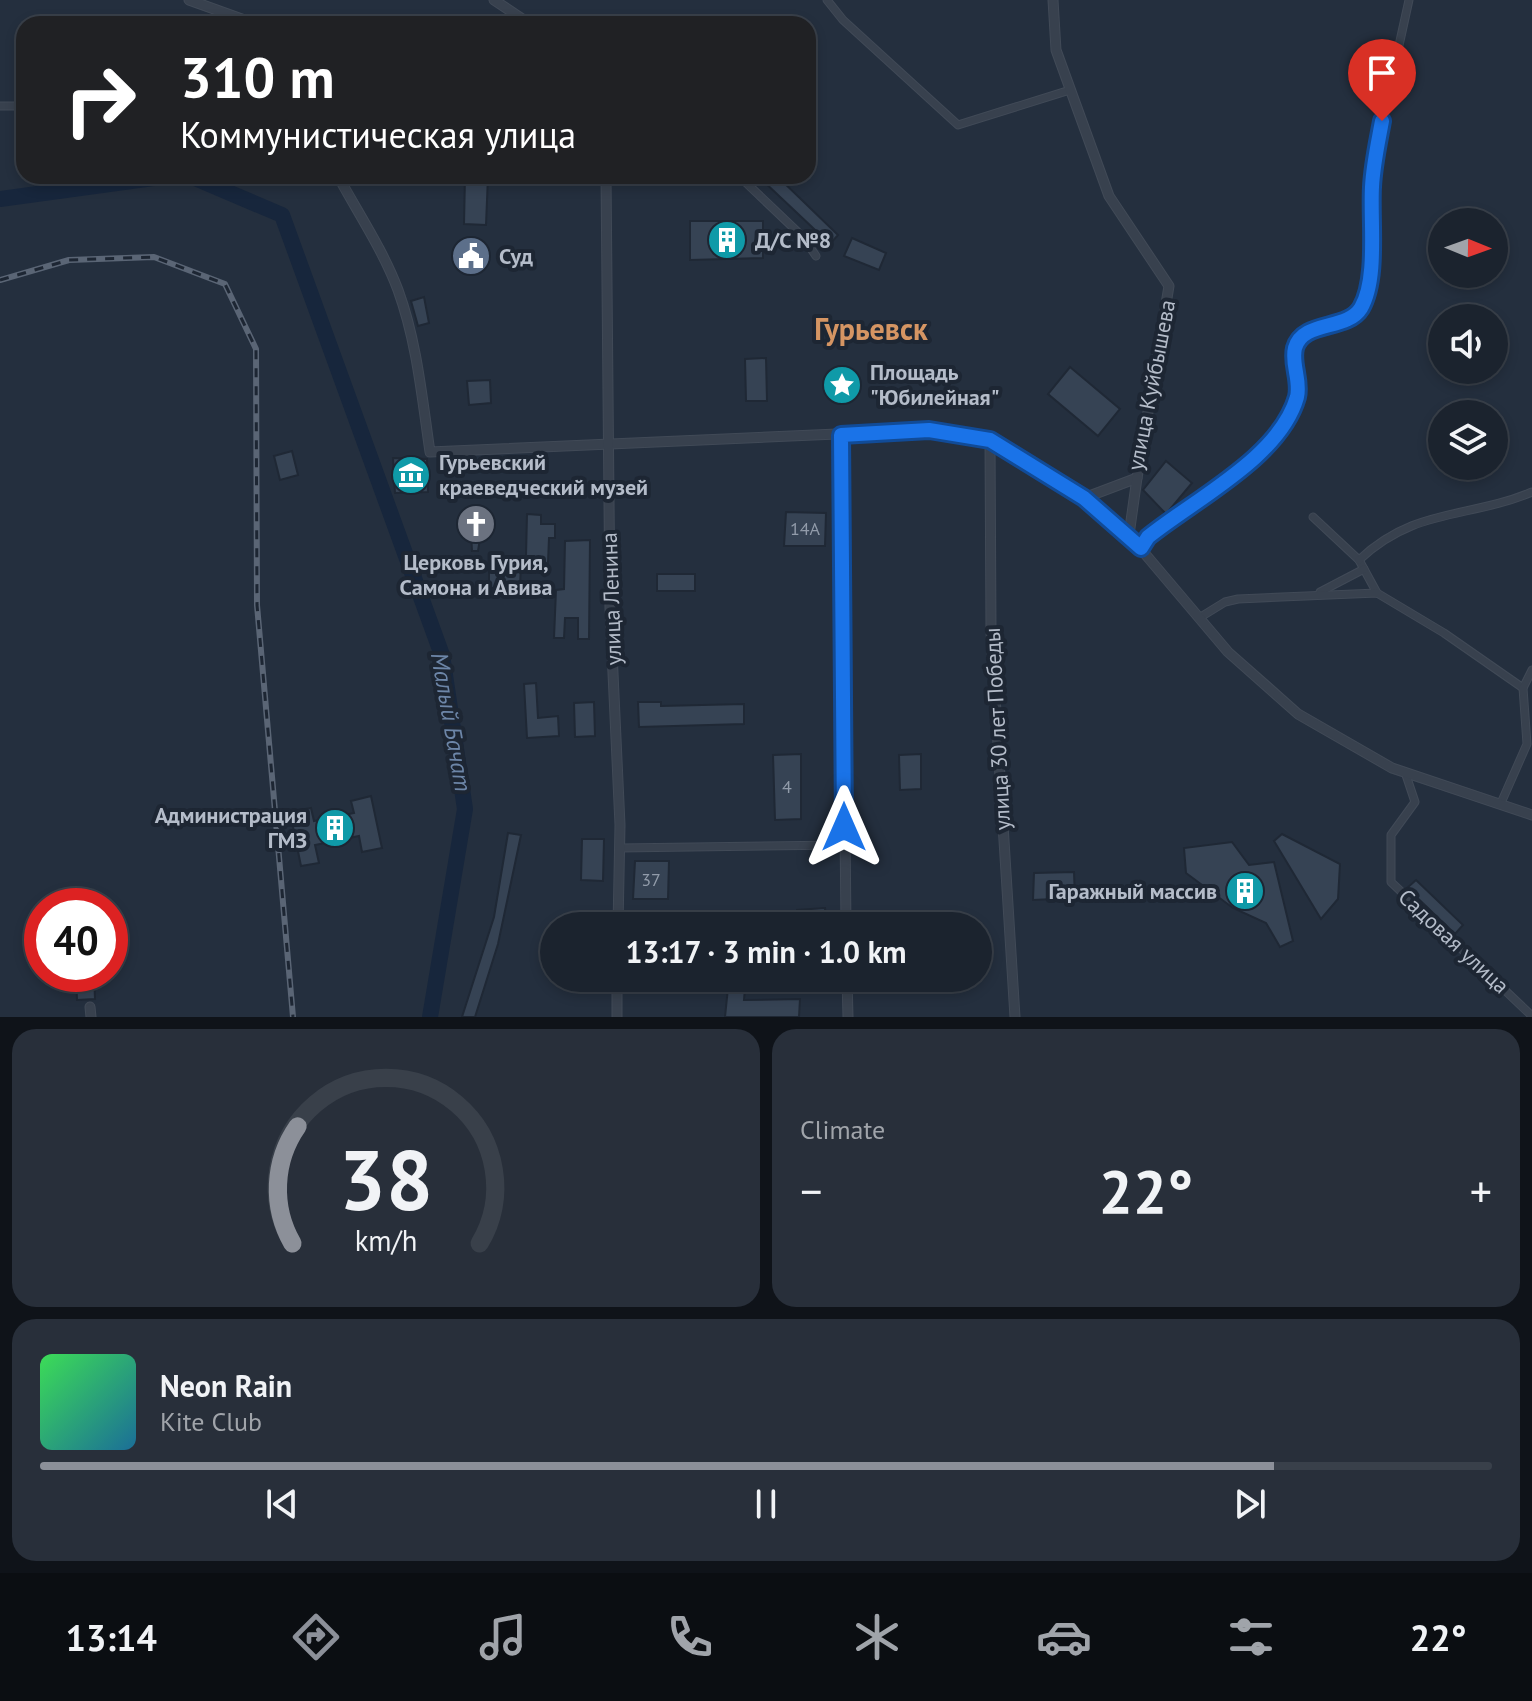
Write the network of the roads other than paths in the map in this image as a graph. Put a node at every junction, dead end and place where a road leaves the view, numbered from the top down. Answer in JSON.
{"nodes":[{"id":1,"x":189,"y":0,"type":"edge"},
{"id":2,"x":494,"y":0,"type":"edge"},
{"id":3,"x":827,"y":0,"type":"edge"},
{"id":4,"x":1053,"y":0,"type":"edge"},
{"id":5,"x":1409,"y":0,"type":"edge"},
{"id":6,"x":234,"y":16,"type":"edge"},
{"id":7,"x":518,"y":16,"type":"edge"},
{"id":8,"x":1070,"y":90,"type":"junction"},
{"id":9,"x":342,"y":184,"type":"edge"},
{"id":10,"x":606,"y":184,"type":"edge"},
{"id":11,"x":747,"y":184,"type":"edge"},
{"id":12,"x":816,"y":256,"type":"dead end"},
{"id":13,"x":841,"y":435,"type":"junction"},
{"id":14,"x":990,"y":440,"type":"junction"},
{"id":15,"x":608,"y":445,"type":"junction"},
{"id":16,"x":1137,"y":478,"type":"junction"},
{"id":17,"x":1532,"y":492,"type":"edge"},
{"id":18,"x":1084,"y":498,"type":"junction"},
{"id":19,"x":1313,"y":517,"type":"dead end"},
{"id":20,"x":1129,"y":535,"type":"junction"},
{"id":21,"x":1141,"y":548,"type":"junction"},
{"id":22,"x":1359,"y":560,"type":"junction"},
{"id":23,"x":1364,"y":569,"type":"junction"},
{"id":24,"x":1377,"y":593,"type":"junction"},
{"id":25,"x":1315,"y":595,"type":"junction"},
{"id":26,"x":1199,"y":618,"type":"junction"},
{"id":27,"x":1532,"y":670,"type":"edge"},
{"id":28,"x":1523,"y":688,"type":"junction"},
{"id":29,"x":1532,"y":721,"type":"edge"},
{"id":30,"x":1527,"y":732,"type":"junction"},
{"id":31,"x":1405,"y":772,"type":"junction"},
{"id":32,"x":1501,"y":803,"type":"junction"},
{"id":33,"x":1532,"y":815,"type":"edge"},
{"id":34,"x":844,"y":845,"type":"junction"},
{"id":35,"x":620,"y":848,"type":"junction"},
{"id":36,"x":618,"y":912,"type":"edge"},
{"id":37,"x":846,"y":912,"type":"edge"},
{"id":38,"x":617,"y":992,"type":"edge"},
{"id":39,"x":847,"y":992,"type":"edge"},
{"id":40,"x":1532,"y":1016,"type":"edge"},
{"id":41,"x":617,"y":1017,"type":"edge"},
{"id":42,"x":848,"y":1017,"type":"edge"},
{"id":43,"x":1015,"y":1017,"type":"edge"}],
"edges":[{"from":1,"to":6,"type":"street"},
{"from":2,"to":7,"type":"street"},
{"from":3,"to":8,"type":"street"},
{"from":4,"to":8,"type":"street"},
{"from":5,"to":21,"type":"street"},
{"from":8,"to":16,"type":"street","name":"улица Куйбышева"},
{"from":9,"to":15,"type":"street"},
{"from":10,"to":15,"type":"street","name":"улица Ленина"},
{"from":11,"to":12,"type":"street"},
{"from":13,"to":14,"type":"street"},
{"from":13,"to":15,"type":"street"},
{"from":13,"to":34,"type":"street"},
{"from":14,"to":18,"type":"street"},
{"from":14,"to":43,"type":"street","name":"улица 30 лет Победы"},
{"from":15,"to":35,"type":"street","name":"улица Ленина"},
{"from":16,"to":18,"type":"street","name":"улица Куйбышева"},
{"from":16,"to":20,"type":"street"},
{"from":17,"to":22,"type":"street"},
{"from":18,"to":20,"type":"street"},
{"from":19,"to":22,"type":"street"},
{"from":20,"to":21,"type":"street"},
{"from":21,"to":26,"type":"street"},
{"from":22,"to":23,"type":"street"},
{"from":23,"to":24,"type":"street"},
{"from":23,"to":25,"type":"street"},
{"from":24,"to":25,"type":"street"},
{"from":24,"to":28,"type":"street"},
{"from":25,"to":26,"type":"street"},
{"from":26,"to":31,"type":"street"},
{"from":27,"to":28,"type":"street"},
{"from":28,"to":30,"type":"street"},
{"from":29,"to":30,"type":"street"},
{"from":30,"to":32,"type":"street"},
{"from":31,"to":32,"type":"street"},
{"from":31,"to":40,"type":"street","name":"Садовая улица"},
{"from":32,"to":33,"type":"street"},
{"from":34,"to":35,"type":"street"},
{"from":34,"to":37,"type":"street"},
{"from":35,"to":36,"type":"street","name":"улица Ленина"},
{"from":38,"to":41,"type":"street"},
{"from":39,"to":42,"type":"street"}]}
